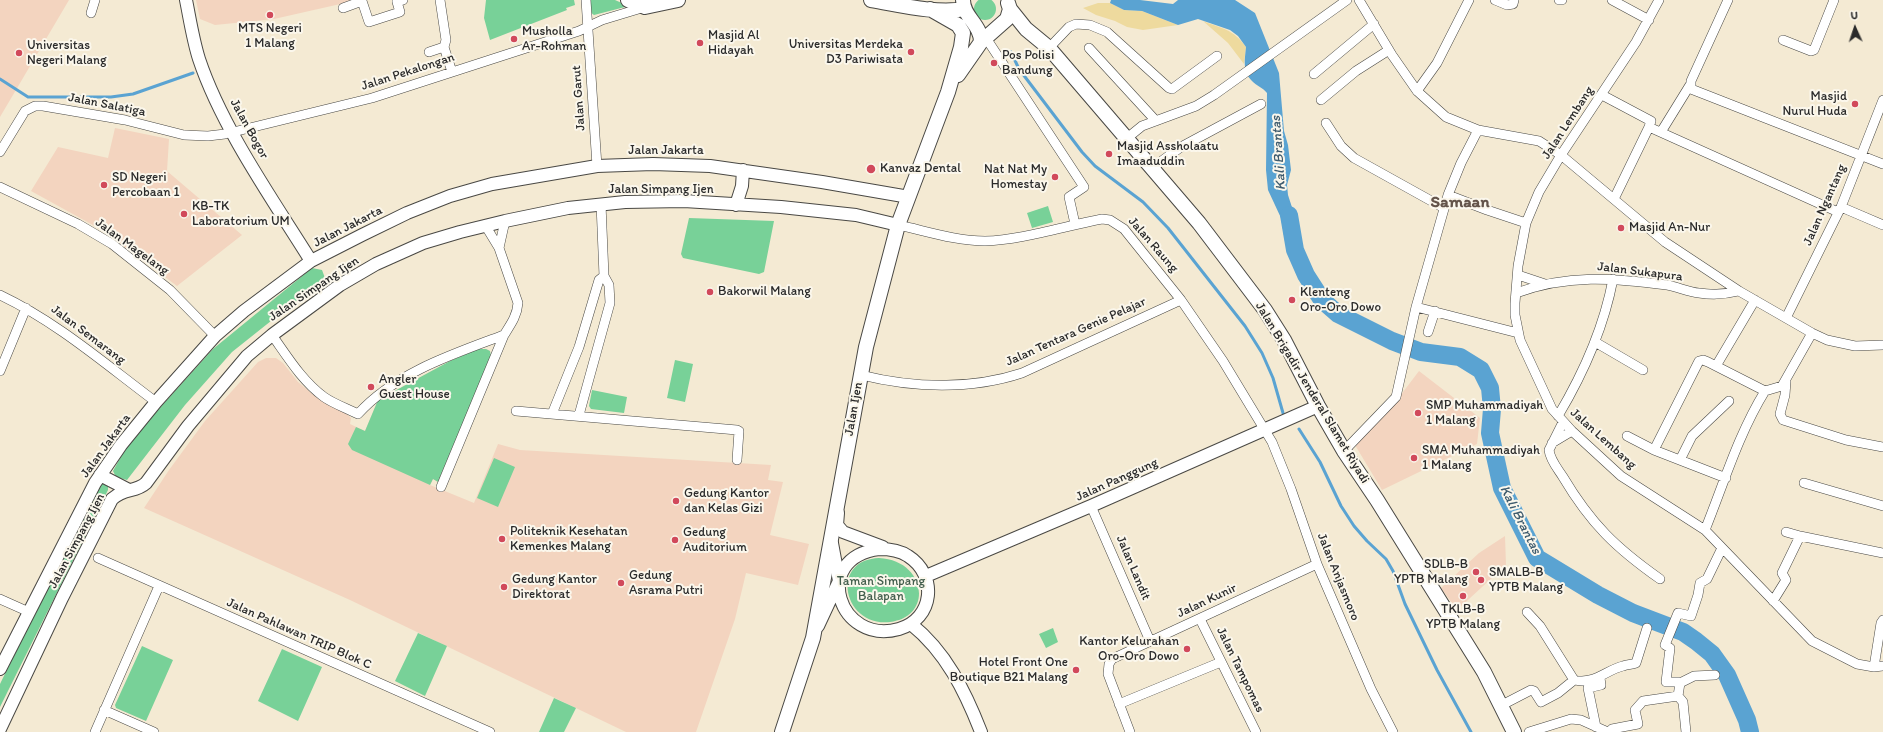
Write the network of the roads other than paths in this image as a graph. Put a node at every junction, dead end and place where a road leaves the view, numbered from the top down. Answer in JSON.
{"nodes":[{"id":1,"x":95,"y":0,"type":"edge"},
{"id":2,"x":186,"y":0,"type":"edge"},
{"id":3,"x":403,"y":0,"type":"edge"},
{"id":4,"x":440,"y":0,"type":"edge"},
{"id":5,"x":586,"y":0,"type":"edge"},
{"id":6,"x":628,"y":0,"type":"edge"},
{"id":7,"x":678,"y":0,"type":"edge"},
{"id":8,"x":871,"y":0,"type":"edge"},
{"id":9,"x":1347,"y":0,"type":"edge"},
{"id":10,"x":1359,"y":0,"type":"edge"},
{"id":11,"x":1469,"y":0,"type":"edge"},
{"id":12,"x":1495,"y":0,"type":"edge"},
{"id":13,"x":1514,"y":0,"type":"edge"},
{"id":14,"x":1612,"y":0,"type":"edge"},
{"id":15,"x":1659,"y":0,"type":"edge"},
{"id":16,"x":1728,"y":0,"type":"edge"},
{"id":17,"x":1834,"y":0,"type":"edge"},
{"id":18,"x":1008,"y":4,"type":"edge"},
{"id":19,"x":964,"y":5,"type":"edge"},
{"id":20,"x":645,"y":7,"type":"junction"},
{"id":21,"x":343,"y":8,"type":"dead end"},
{"id":22,"x":930,"y":9,"type":"junction"},
{"id":23,"x":91,"y":13,"type":"dead end"},
{"id":24,"x":1649,"y":20,"type":"junction"},
{"id":25,"x":1374,"y":24,"type":"junction"},
{"id":26,"x":588,"y":27,"type":"junction"},
{"id":27,"x":983,"y":40,"type":"junction"},
{"id":28,"x":1782,"y":40,"type":"dead end"},
{"id":29,"x":444,"y":47,"type":"junction"},
{"id":30,"x":1049,"y":48,"type":"junction"},
{"id":31,"x":1089,"y":48,"type":"dead end"},
{"id":32,"x":1389,"y":50,"type":"junction"},
{"id":33,"x":428,"y":52,"type":"dead end"},
{"id":34,"x":1218,"y":56,"type":"dead end"},
{"id":35,"x":452,"y":72,"type":"junction"},
{"id":36,"x":1314,"y":74,"type":"dead end"},
{"id":37,"x":1690,"y":85,"type":"junction"},
{"id":38,"x":1416,"y":91,"type":"junction"},
{"id":39,"x":948,"y":92,"type":"junction"},
{"id":40,"x":1602,"y":95,"type":"junction"},
{"id":41,"x":1321,"y":100,"type":"dead end"},
{"id":42,"x":1883,"y":100,"type":"edge"},
{"id":43,"x":1261,"y":104,"type":"dead end"},
{"id":44,"x":1156,"y":121,"type":"junction"},
{"id":45,"x":1326,"y":123,"type":"dead end"},
{"id":46,"x":1649,"y":127,"type":"junction"},
{"id":47,"x":1478,"y":130,"type":"junction"},
{"id":48,"x":1661,"y":132,"type":"junction"},
{"id":49,"x":233,"y":133,"type":"junction"},
{"id":50,"x":1126,"y":139,"type":"junction"},
{"id":51,"x":0,"y":152,"type":"edge"},
{"id":52,"x":1561,"y":155,"type":"junction"},
{"id":53,"x":1860,"y":156,"type":"junction"},
{"id":54,"x":1883,"y":164,"type":"edge"},
{"id":55,"x":597,"y":166,"type":"junction"},
{"id":56,"x":1152,"y":168,"type":"junction"},
{"id":57,"x":743,"y":170,"type":"junction"},
{"id":58,"x":0,"y":187,"type":"edge"},
{"id":59,"x":1448,"y":195,"type":"junction"},
{"id":60,"x":909,"y":197,"type":"junction"},
{"id":61,"x":1614,"y":199,"type":"junction"},
{"id":62,"x":601,"y":204,"type":"junction"},
{"id":63,"x":736,"y":205,"type":"junction"},
{"id":64,"x":1444,"y":208,"type":"junction"},
{"id":65,"x":1840,"y":209,"type":"junction"},
{"id":66,"x":505,"y":221,"type":"junction"},
{"id":67,"x":1526,"y":223,"type":"junction"},
{"id":68,"x":1075,"y":224,"type":"junction"},
{"id":69,"x":485,"y":225,"type":"junction"},
{"id":70,"x":898,"y":225,"type":"junction"},
{"id":71,"x":1883,"y":225,"type":"edge"},
{"id":72,"x":499,"y":248,"type":"junction"},
{"id":73,"x":311,"y":261,"type":"junction"},
{"id":74,"x":1518,"y":275,"type":"junction"},
{"id":75,"x":604,"y":276,"type":"junction"},
{"id":76,"x":1613,"y":279,"type":"junction"},
{"id":77,"x":1545,"y":284,"type":"junction"},
{"id":78,"x":1739,"y":291,"type":"junction"},
{"id":79,"x":1516,"y":293,"type":"junction"},
{"id":80,"x":0,"y":295,"type":"edge"},
{"id":81,"x":1181,"y":300,"type":"junction"},
{"id":82,"x":1755,"y":300,"type":"junction"},
{"id":83,"x":1416,"y":307,"type":"junction"},
{"id":84,"x":26,"y":308,"type":"junction"},
{"id":85,"x":1435,"y":311,"type":"junction"},
{"id":86,"x":590,"y":312,"type":"junction"},
{"id":87,"x":607,"y":315,"type":"junction"},
{"id":88,"x":1786,"y":318,"type":"junction"},
{"id":89,"x":1428,"y":332,"type":"dead end"},
{"id":90,"x":1518,"y":333,"type":"junction"},
{"id":91,"x":1812,"y":333,"type":"junction"},
{"id":92,"x":272,"y":335,"type":"junction"},
{"id":93,"x":504,"y":335,"type":"junction"},
{"id":94,"x":215,"y":336,"type":"junction"},
{"id":95,"x":1595,"y":342,"type":"junction"},
{"id":96,"x":1883,"y":345,"type":"edge"},
{"id":97,"x":1716,"y":366,"type":"junction"},
{"id":98,"x":1643,"y":370,"type":"dead end"},
{"id":99,"x":0,"y":372,"type":"edge"},
{"id":100,"x":860,"y":375,"type":"junction"},
{"id":101,"x":1786,"y":381,"type":"junction"},
{"id":102,"x":1765,"y":391,"type":"junction"},
{"id":103,"x":1729,"y":401,"type":"dead end"},
{"id":104,"x":156,"y":402,"type":"junction"},
{"id":105,"x":1318,"y":406,"type":"junction"},
{"id":106,"x":516,"y":411,"type":"dead end"},
{"id":107,"x":552,"y":414,"type":"junction"},
{"id":108,"x":579,"y":415,"type":"junction"},
{"id":109,"x":1560,"y":419,"type":"junction"},
{"id":110,"x":1265,"y":430,"type":"junction"},
{"id":111,"x":1572,"y":431,"type":"junction"},
{"id":112,"x":1626,"y":436,"type":"dead end"},
{"id":113,"x":1552,"y":444,"type":"junction"},
{"id":114,"x":1883,"y":448,"type":"edge"},
{"id":115,"x":1654,"y":450,"type":"junction"},
{"id":116,"x":1344,"y":451,"type":"junction"},
{"id":117,"x":737,"y":460,"type":"dead end"},
{"id":118,"x":1680,"y":460,"type":"junction"},
{"id":119,"x":100,"y":475,"type":"junction"},
{"id":120,"x":1726,"y":478,"type":"junction"},
{"id":121,"x":1804,"y":483,"type":"dead end"},
{"id":122,"x":441,"y":487,"type":"dead end"},
{"id":123,"x":129,"y":490,"type":"junction"},
{"id":124,"x":839,"y":496,"type":"junction"},
{"id":125,"x":1091,"y":506,"type":"junction"},
{"id":126,"x":1883,"y":506,"type":"edge"},
{"id":127,"x":1705,"y":530,"type":"junction"},
{"id":128,"x":1786,"y":532,"type":"dead end"},
{"id":129,"x":1800,"y":536,"type":"junction"},
{"id":130,"x":831,"y":538,"type":"junction"},
{"id":131,"x":1722,"y":548,"type":"junction"},
{"id":132,"x":891,"y":549,"type":"junction"},
{"id":133,"x":1883,"y":553,"type":"edge"},
{"id":134,"x":98,"y":558,"type":"dead end"},
{"id":135,"x":1317,"y":564,"type":"junction"},
{"id":136,"x":926,"y":576,"type":"junction"},
{"id":137,"x":1660,"y":579,"type":"dead end"},
{"id":138,"x":839,"y":580,"type":"junction"},
{"id":139,"x":159,"y":586,"type":"junction"},
{"id":140,"x":0,"y":599,"type":"edge"},
{"id":141,"x":1773,"y":601,"type":"junction"},
{"id":142,"x":28,"y":612,"type":"junction"},
{"id":143,"x":1527,"y":612,"type":"dead end"},
{"id":144,"x":1200,"y":619,"type":"junction"},
{"id":145,"x":1883,"y":620,"type":"edge"},
{"id":146,"x":911,"y":624,"type":"junction"},
{"id":147,"x":1647,"y":628,"type":"dead end"},
{"id":148,"x":813,"y":638,"type":"junction"},
{"id":149,"x":1150,"y":641,"type":"junction"},
{"id":150,"x":1221,"y":662,"type":"junction"},
{"id":151,"x":1878,"y":666,"type":"edge"},
{"id":152,"x":0,"y":669,"type":"edge"},
{"id":153,"x":1715,"y":675,"type":"dead end"},
{"id":154,"x":1600,"y":678,"type":"junction"},
{"id":155,"x":1574,"y":680,"type":"junction"},
{"id":156,"x":1680,"y":683,"type":"junction"},
{"id":157,"x":1678,"y":696,"type":"junction"},
{"id":158,"x":1119,"y":704,"type":"junction"},
{"id":159,"x":1502,"y":706,"type":"junction"},
{"id":160,"x":104,"y":710,"type":"junction"},
{"id":161,"x":1596,"y":727,"type":"junction"},
{"id":162,"x":0,"y":729,"type":"edge"},
{"id":163,"x":95,"y":732,"type":"edge"},
{"id":164,"x":154,"y":732,"type":"edge"},
{"id":165,"x":490,"y":732,"type":"edge"},
{"id":166,"x":782,"y":732,"type":"edge"},
{"id":167,"x":981,"y":732,"type":"edge"},
{"id":168,"x":1130,"y":732,"type":"edge"},
{"id":169,"x":1256,"y":732,"type":"edge"},
{"id":170,"x":1393,"y":732,"type":"edge"},
{"id":171,"x":1514,"y":732,"type":"edge"},
{"id":172,"x":1529,"y":732,"type":"edge"},
{"id":173,"x":1609,"y":732,"type":"edge"},
{"id":174,"x":1686,"y":732,"type":"edge"}],
"edges":[{"from":1,"to":23,"type":"street"},
{"from":2,"to":49,"type":"main road","name":"Jalan Bogor"},
{"from":3,"to":21,"type":"street"},
{"from":4,"to":29,"type":"street"},
{"from":5,"to":26,"type":"street","name":"Jalan Garut"},
{"from":6,"to":20,"type":"main road"},
{"from":7,"to":20,"type":"main road"},
{"from":8,"to":22,"type":"main road"},
{"from":9,"to":44,"type":"street"},
{"from":10,"to":25,"type":"street"},
{"from":11,"to":38,"type":"street"},
{"from":12,"to":13,"type":"street"},
{"from":14,"to":24,"type":"street"},
{"from":15,"to":24,"type":"street","name":"Jalan Lembang"},
{"from":16,"to":37,"type":"street"},
{"from":17,"to":28,"type":"street"},
{"from":18,"to":27,"type":"main road","name":"Jalan Ijen"},
{"from":18,"to":30,"type":"main road","name":"Jalan Brigadir Jenderal Slamet Riyadi"},
{"from":19,"to":22,"type":"main road"},
{"from":19,"to":27,"type":"main road"},
{"from":20,"to":26,"type":"street","name":"Jalan Pekalongan"},
{"from":22,"to":39,"type":"main road","name":"Jalan Ijen"},
{"from":24,"to":40,"type":"street","name":"Jalan Lembang"},
{"from":25,"to":32,"type":"street"},
{"from":25,"to":36,"type":"street"},
{"from":26,"to":35,"type":"street","name":"Jalan Pekalongan"},
{"from":26,"to":55,"type":"street","name":"Jalan Garut"},
{"from":27,"to":39,"type":"main road","name":"Jalan Ijen"},
{"from":27,"to":68,"type":"street"},
{"from":29,"to":33,"type":"street"},
{"from":29,"to":35,"type":"street"},
{"from":30,"to":34,"type":"street"},
{"from":30,"to":50,"type":"main road","name":"Jalan Brigadir Jenderal Slamet Riyadi"},
{"from":31,"to":44,"type":"street"},
{"from":32,"to":38,"type":"street"},
{"from":32,"to":41,"type":"street"},
{"from":35,"to":49,"type":"street","name":"Jalan Pekalongan"},
{"from":37,"to":48,"type":"street"},
{"from":37,"to":53,"type":"street"},
{"from":38,"to":47,"type":"street"},
{"from":39,"to":60,"type":"main road","name":"Jalan Ijen"},
{"from":40,"to":46,"type":"street"},
{"from":40,"to":52,"type":"street","name":"Jalan Lembang"},
{"from":42,"to":53,"type":"street","name":"Jalan Ngantang"},
{"from":43,"to":56,"type":"street"},
{"from":44,"to":50,"type":"street"},
{"from":45,"to":64,"type":"street"},
{"from":46,"to":48,"type":"street"},
{"from":46,"to":61,"type":"street"},
{"from":47,"to":52,"type":"street"},
{"from":47,"to":59,"type":"street"},
{"from":48,"to":65,"type":"street"},
{"from":49,"to":51,"type":"street","name":"Jalan Salatiga"},
{"from":49,"to":73,"type":"main road","name":"Jalan Bogor"},
{"from":50,"to":56,"type":"main road","name":"Jalan Brigadir Jenderal Slamet Riyadi"},
{"from":52,"to":61,"type":"street"},
{"from":52,"to":67,"type":"street","name":"Jalan Lembang"},
{"from":53,"to":54,"type":"street"},
{"from":53,"to":65,"type":"street","name":"Jalan Ngantang"},
{"from":55,"to":57,"type":"main road","name":"Jalan Jakarta"},
{"from":55,"to":73,"type":"main road","name":"Jalan Jakarta"},
{"from":56,"to":105,"type":"main road","name":"Jalan Brigadir Jenderal Slamet Riyadi"},
{"from":57,"to":60,"type":"main road","name":"Jalan Jakarta"},
{"from":57,"to":63,"type":"main road"},
{"from":58,"to":94,"type":"street","name":"Jalan Magelang"},
{"from":59,"to":64,"type":"street"},
{"from":59,"to":67,"type":"street"},
{"from":60,"to":70,"type":"main road","name":"Jalan Ijen"},
{"from":61,"to":78,"type":"street"},
{"from":62,"to":63,"type":"main road","name":"Jalan Simpang Ijen"},
{"from":62,"to":66,"type":"main road","name":"Jalan Simpang Ijen"},
{"from":62,"to":75,"type":"street"},
{"from":63,"to":70,"type":"main road","name":"Jalan Simpang Ijen"},
{"from":64,"to":83,"type":"street"},
{"from":65,"to":71,"type":"street"},
{"from":65,"to":88,"type":"street","name":"Jalan Ngantang"},
{"from":66,"to":69,"type":"main road","name":"Jalan Simpang Ijen"},
{"from":66,"to":72,"type":"street"},
{"from":67,"to":74,"type":"street","name":"Jalan Lembang"},
{"from":68,"to":70,"type":"street","name":"Jalan Raung"},
{"from":68,"to":81,"type":"street","name":"Jalan Raung"},
{"from":69,"to":72,"type":"street"},
{"from":69,"to":92,"type":"main road","name":"Jalan Simpang Ijen"},
{"from":70,"to":100,"type":"main road","name":"Jalan Ijen"},
{"from":72,"to":93,"type":"street"},
{"from":73,"to":94,"type":"main road","name":"Jalan Jakarta"},
{"from":74,"to":77,"type":"street"},
{"from":74,"to":79,"type":"street","name":"Jalan Lembang"},
{"from":75,"to":86,"type":"street"},
{"from":75,"to":87,"type":"street"},
{"from":76,"to":77,"type":"street","name":"Jalan Sukapura"},
{"from":76,"to":78,"type":"street","name":"Jalan Sukapura"},
{"from":76,"to":95,"type":"street"},
{"from":77,"to":79,"type":"street","name":"Jalan Sukapura"},
{"from":78,"to":82,"type":"street"},
{"from":79,"to":90,"type":"street","name":"Jalan Lembang"},
{"from":80,"to":84,"type":"street","name":"Jalan Semarang"},
{"from":81,"to":100,"type":"street","name":"Jalan Tentara Genie Pelajar"},
{"from":81,"to":110,"type":"street","name":"Jalan Raung"},
{"from":82,"to":88,"type":"street"},
{"from":82,"to":97,"type":"street"},
{"from":83,"to":85,"type":"street"},
{"from":83,"to":116,"type":"street"},
{"from":84,"to":99,"type":"street"},
{"from":84,"to":104,"type":"street","name":"Jalan Semarang"},
{"from":85,"to":89,"type":"street"},
{"from":85,"to":90,"type":"street"},
{"from":86,"to":87,"type":"street"},
{"from":86,"to":107,"type":"street"},
{"from":87,"to":108,"type":"street"},
{"from":88,"to":91,"type":"street"},
{"from":90,"to":109,"type":"street","name":"Jalan Lembang"},
{"from":91,"to":96,"type":"street"},
{"from":91,"to":101,"type":"street"},
{"from":92,"to":93,"type":"street"},
{"from":92,"to":123,"type":"main road","name":"Jalan Simpang Ijen"},
{"from":93,"to":122,"type":"street"},
{"from":94,"to":104,"type":"main road","name":"Jalan Jakarta"},
{"from":95,"to":98,"type":"street"},
{"from":95,"to":109,"type":"street"},
{"from":97,"to":102,"type":"street"},
{"from":97,"to":115,"type":"street"},
{"from":100,"to":124,"type":"main road","name":"Jalan Ijen"},
{"from":101,"to":102,"type":"street"},
{"from":101,"to":114,"type":"street"},
{"from":102,"to":120,"type":"street"},
{"from":103,"to":118,"type":"street"},
{"from":104,"to":119,"type":"main road","name":"Jalan Jakarta"},
{"from":105,"to":110,"type":"main road","name":"Jalan Panggung"},
{"from":105,"to":116,"type":"main road","name":"Jalan Brigadir Jenderal Slamet Riyadi"},
{"from":106,"to":107,"type":"street"},
{"from":107,"to":108,"type":"street"},
{"from":108,"to":117,"type":"street"},
{"from":109,"to":111,"type":"street","name":"Jalan Lembang"},
{"from":109,"to":113,"type":"street"},
{"from":110,"to":125,"type":"main road","name":"Jalan Panggung"},
{"from":110,"to":135,"type":"street","name":"Jalan Anjasmoro"},
{"from":111,"to":113,"type":"street"},
{"from":111,"to":127,"type":"street","name":"Jalan Lembang"},
{"from":112,"to":115,"type":"street"},
{"from":113,"to":137,"type":"street"},
{"from":115,"to":118,"type":"street"},
{"from":116,"to":159,"type":"main road","name":"Jalan Brigadir Jenderal Slamet Riyadi"},
{"from":118,"to":120,"type":"street"},
{"from":119,"to":123,"type":"main road"},
{"from":119,"to":142,"type":"main road","name":"Jalan Jakarta"},
{"from":120,"to":127,"type":"street"},
{"from":121,"to":126,"type":"street"},
{"from":123,"to":162,"type":"main road","name":"Jalan Simpang Ijen"},
{"from":124,"to":130,"type":"main road","name":"Jalan Ijen"},
{"from":124,"to":132,"type":"main road"},
{"from":125,"to":136,"type":"main road","name":"Jalan Panggung"},
{"from":125,"to":149,"type":"street","name":"Jalan Landit"},
{"from":127,"to":131,"type":"street","name":"Jalan Lembang"},
{"from":128,"to":129,"type":"street"},
{"from":129,"to":133,"type":"street"},
{"from":129,"to":141,"type":"street"},
{"from":130,"to":138,"type":"main road"},
{"from":130,"to":148,"type":"main road","name":"Jalan Ijen"},
{"from":131,"to":141,"type":"street","name":"Jalan Lembang"},
{"from":131,"to":156,"type":"street"},
{"from":132,"to":136,"type":"main road"},
{"from":132,"to":138,"type":"main road"},
{"from":134,"to":139,"type":"street","name":"Jalan Pahlawan TRIP Blok C"},
{"from":135,"to":144,"type":"street","name":"Jalan Kunir"},
{"from":135,"to":170,"type":"street","name":"Jalan Anjasmoro"},
{"from":136,"to":146,"type":"main road"},
{"from":138,"to":146,"type":"main road"},
{"from":138,"to":148,"type":"main road"},
{"from":139,"to":160,"type":"street"},
{"from":139,"to":165,"type":"street","name":"Jalan Pahlawan TRIP Blok C"},
{"from":140,"to":142,"type":"street"},
{"from":141,"to":151,"type":"street","name":"Jalan Lembang"},
{"from":142,"to":152,"type":"main road","name":"Jalan Jakarta"},
{"from":143,"to":155,"type":"street"},
{"from":144,"to":149,"type":"street","name":"Jalan Kunir"},
{"from":144,"to":150,"type":"street","name":"Jalan Tampomas"},
{"from":145,"to":151,"type":"street"},
{"from":146,"to":167,"type":"main road"},
{"from":147,"to":154,"type":"street"},
{"from":148,"to":166,"type":"main road","name":"Jalan Ijen"},
{"from":149,"to":158,"type":"street","name":"Jalan Kunir"},
{"from":150,"to":158,"type":"street"},
{"from":150,"to":169,"type":"street","name":"Jalan Tampomas"},
{"from":153,"to":156,"type":"street"},
{"from":154,"to":155,"type":"street"},
{"from":154,"to":161,"type":"street"},
{"from":155,"to":159,"type":"street"},
{"from":156,"to":157,"type":"street"},
{"from":157,"to":173,"type":"street"},
{"from":157,"to":174,"type":"street"},
{"from":158,"to":168,"type":"street"},
{"from":159,"to":171,"type":"main road","name":"Jalan Brigadir Jenderal Slamet Riyadi"},
{"from":160,"to":163,"type":"street"},
{"from":160,"to":164,"type":"street"},
{"from":161,"to":172,"type":"street"},
{"from":161,"to":173,"type":"street"}]}
